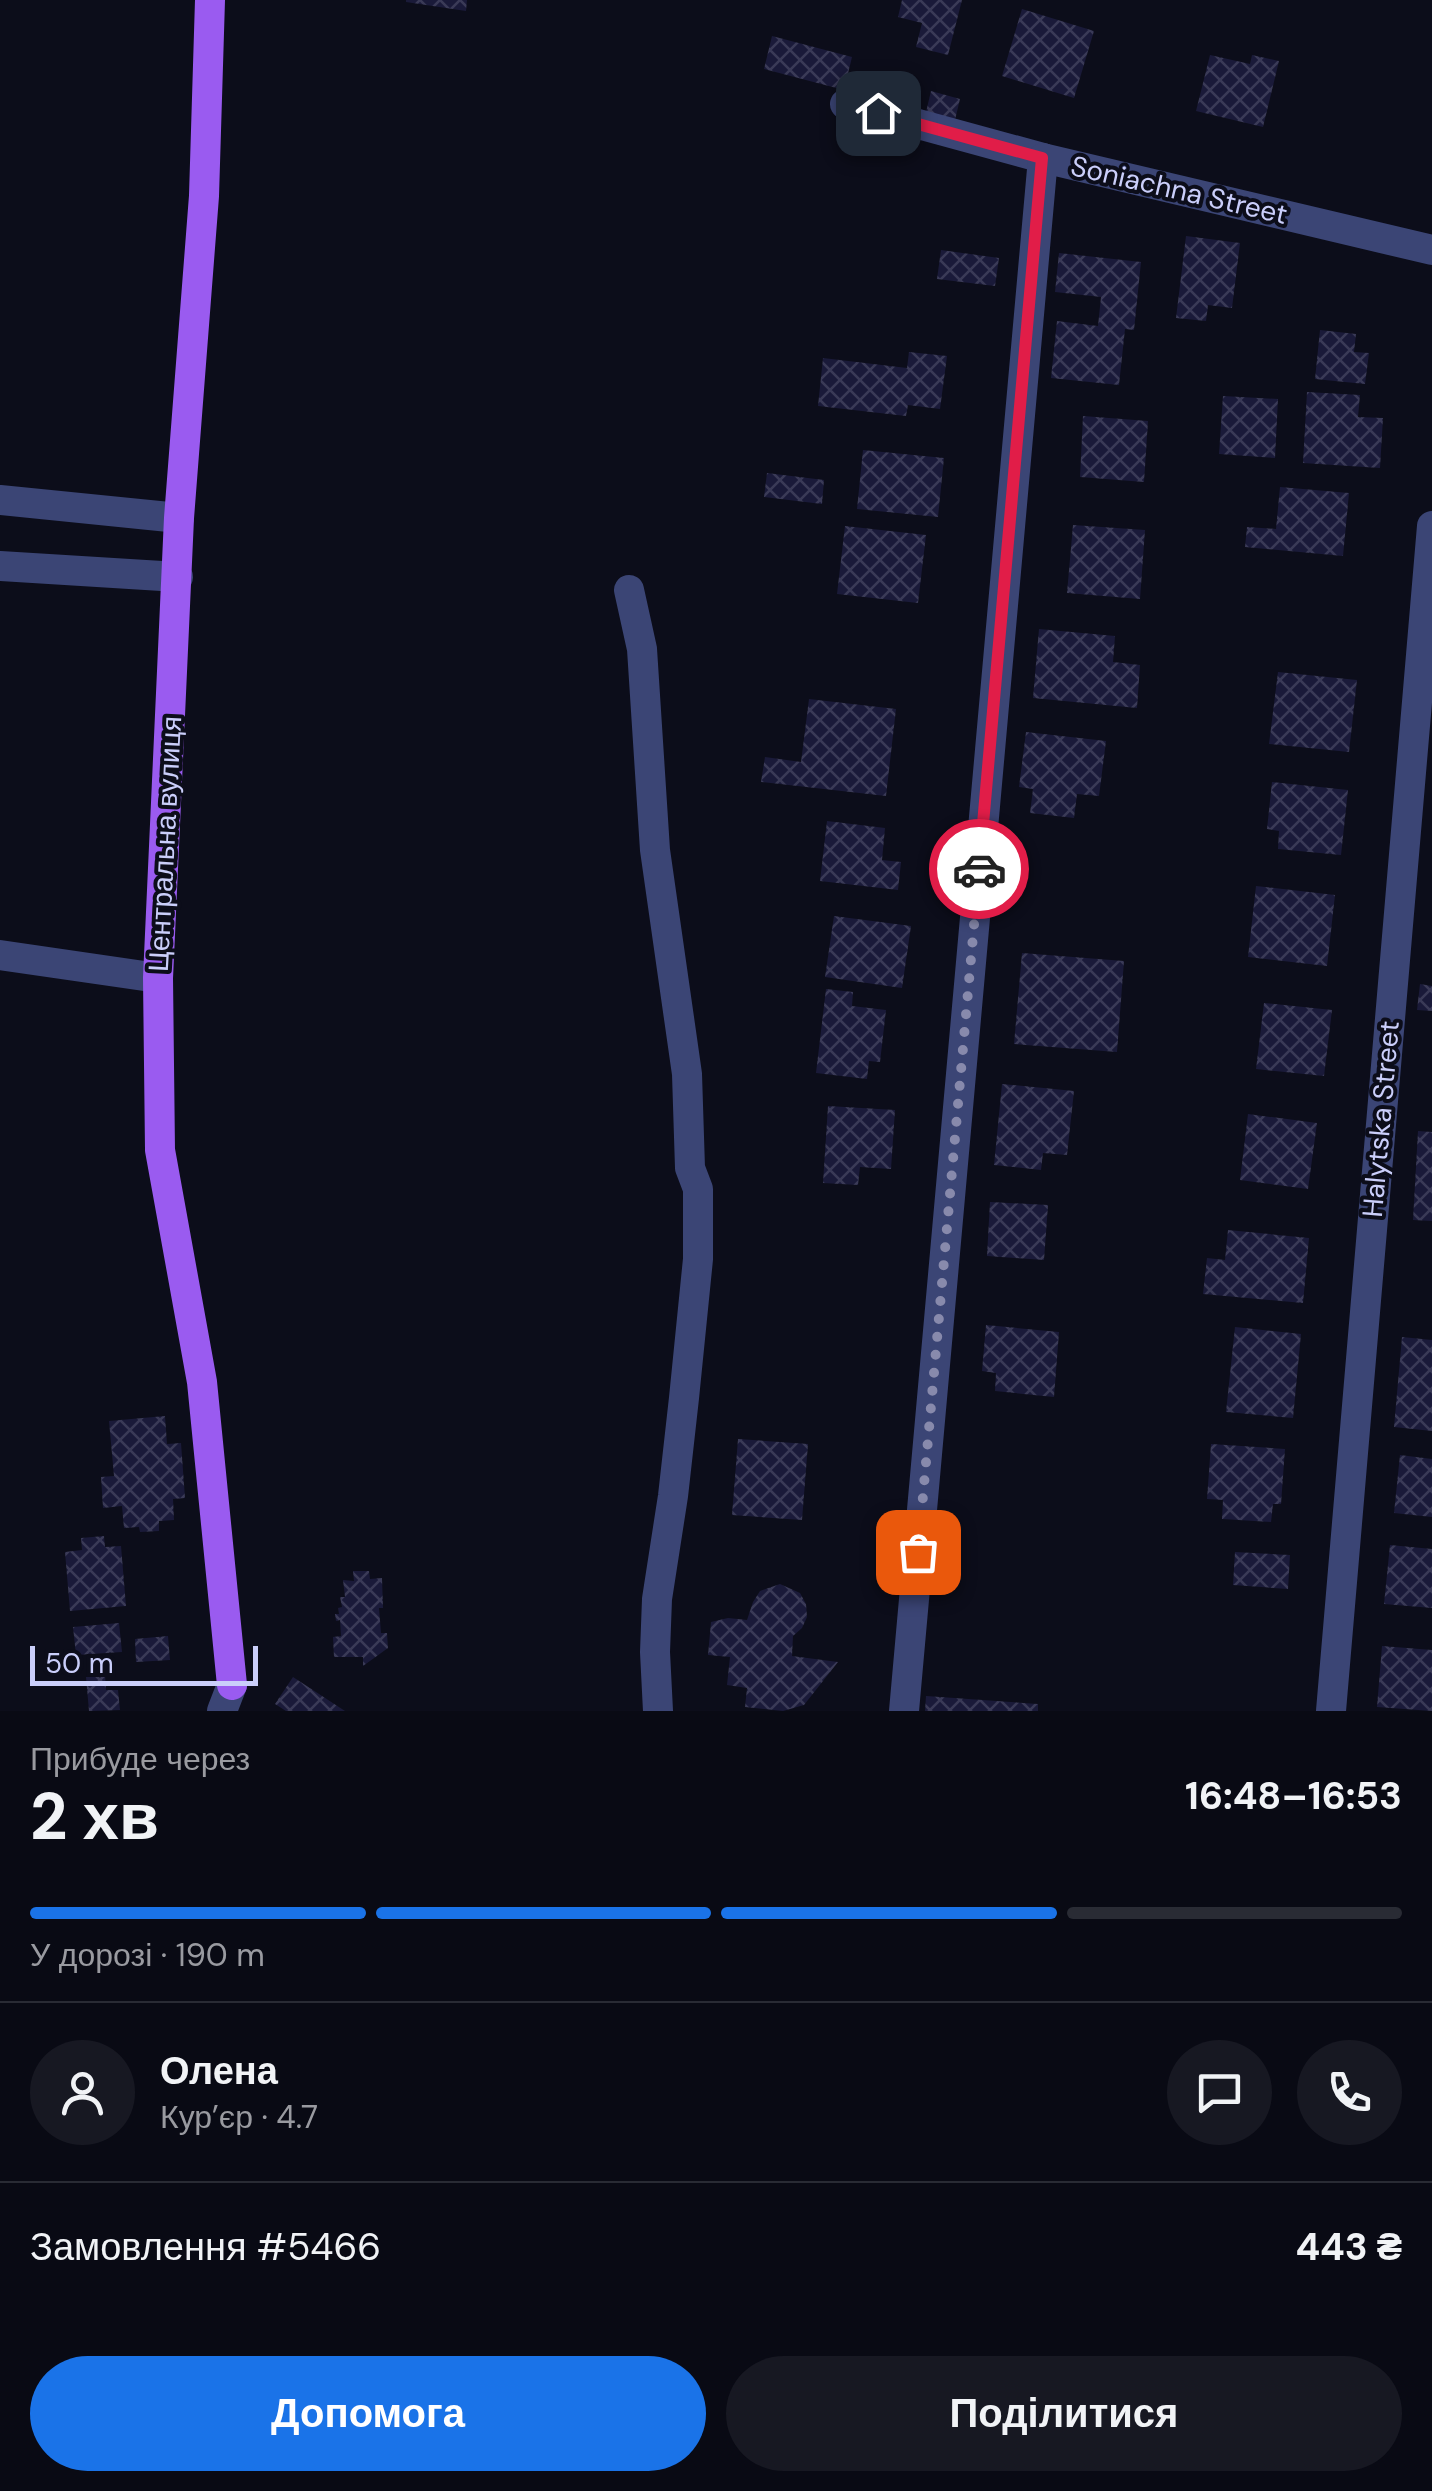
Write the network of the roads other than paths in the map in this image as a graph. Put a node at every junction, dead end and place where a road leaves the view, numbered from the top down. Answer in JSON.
{"nodes":[{"id":1,"x":210,"y":0,"type":"edge"},
{"id":2,"x":844,"y":104,"type":"dead end"},
{"id":3,"x":1042,"y":158,"type":"junction"},
{"id":4,"x":1432,"y":250,"type":"edge"},
{"id":5,"x":0,"y":500,"type":"edge"},
{"id":6,"x":179,"y":518,"type":"junction"},
{"id":7,"x":1432,"y":526,"type":"edge"},
{"id":8,"x":0,"y":566,"type":"edge"},
{"id":9,"x":178,"y":577,"type":"junction"},
{"id":10,"x":630,"y":590,"type":"dead end"},
{"id":11,"x":0,"y":955,"type":"edge"},
{"id":12,"x":158,"y":978,"type":"junction"},
{"id":13,"x":231,"y":1702,"type":"edge"},
{"id":14,"x":658,"y":1711,"type":"edge"},
{"id":15,"x":904,"y":1711,"type":"edge"},
{"id":16,"x":1331,"y":1711,"type":"edge"}],
"edges":[{"from":1,"to":6,"type":"main road","name":"Центральна вулиця"},
{"from":2,"to":3,"type":"street"},
{"from":3,"to":4,"type":"street","name":"Soniachna Street"},
{"from":3,"to":15,"type":"street","name":"Soniachna Street"},
{"from":5,"to":6,"type":"street"},
{"from":6,"to":9,"type":"main road","name":"Центральна вулиця"},
{"from":7,"to":16,"type":"street","name":"Halytska Street"},
{"from":8,"to":9,"type":"street"},
{"from":9,"to":12,"type":"main road","name":"Центральна вулиця"},
{"from":10,"to":14,"type":"street"},
{"from":11,"to":12,"type":"street"},
{"from":12,"to":13,"type":"main road","name":"Центральна вулиця"}]}
